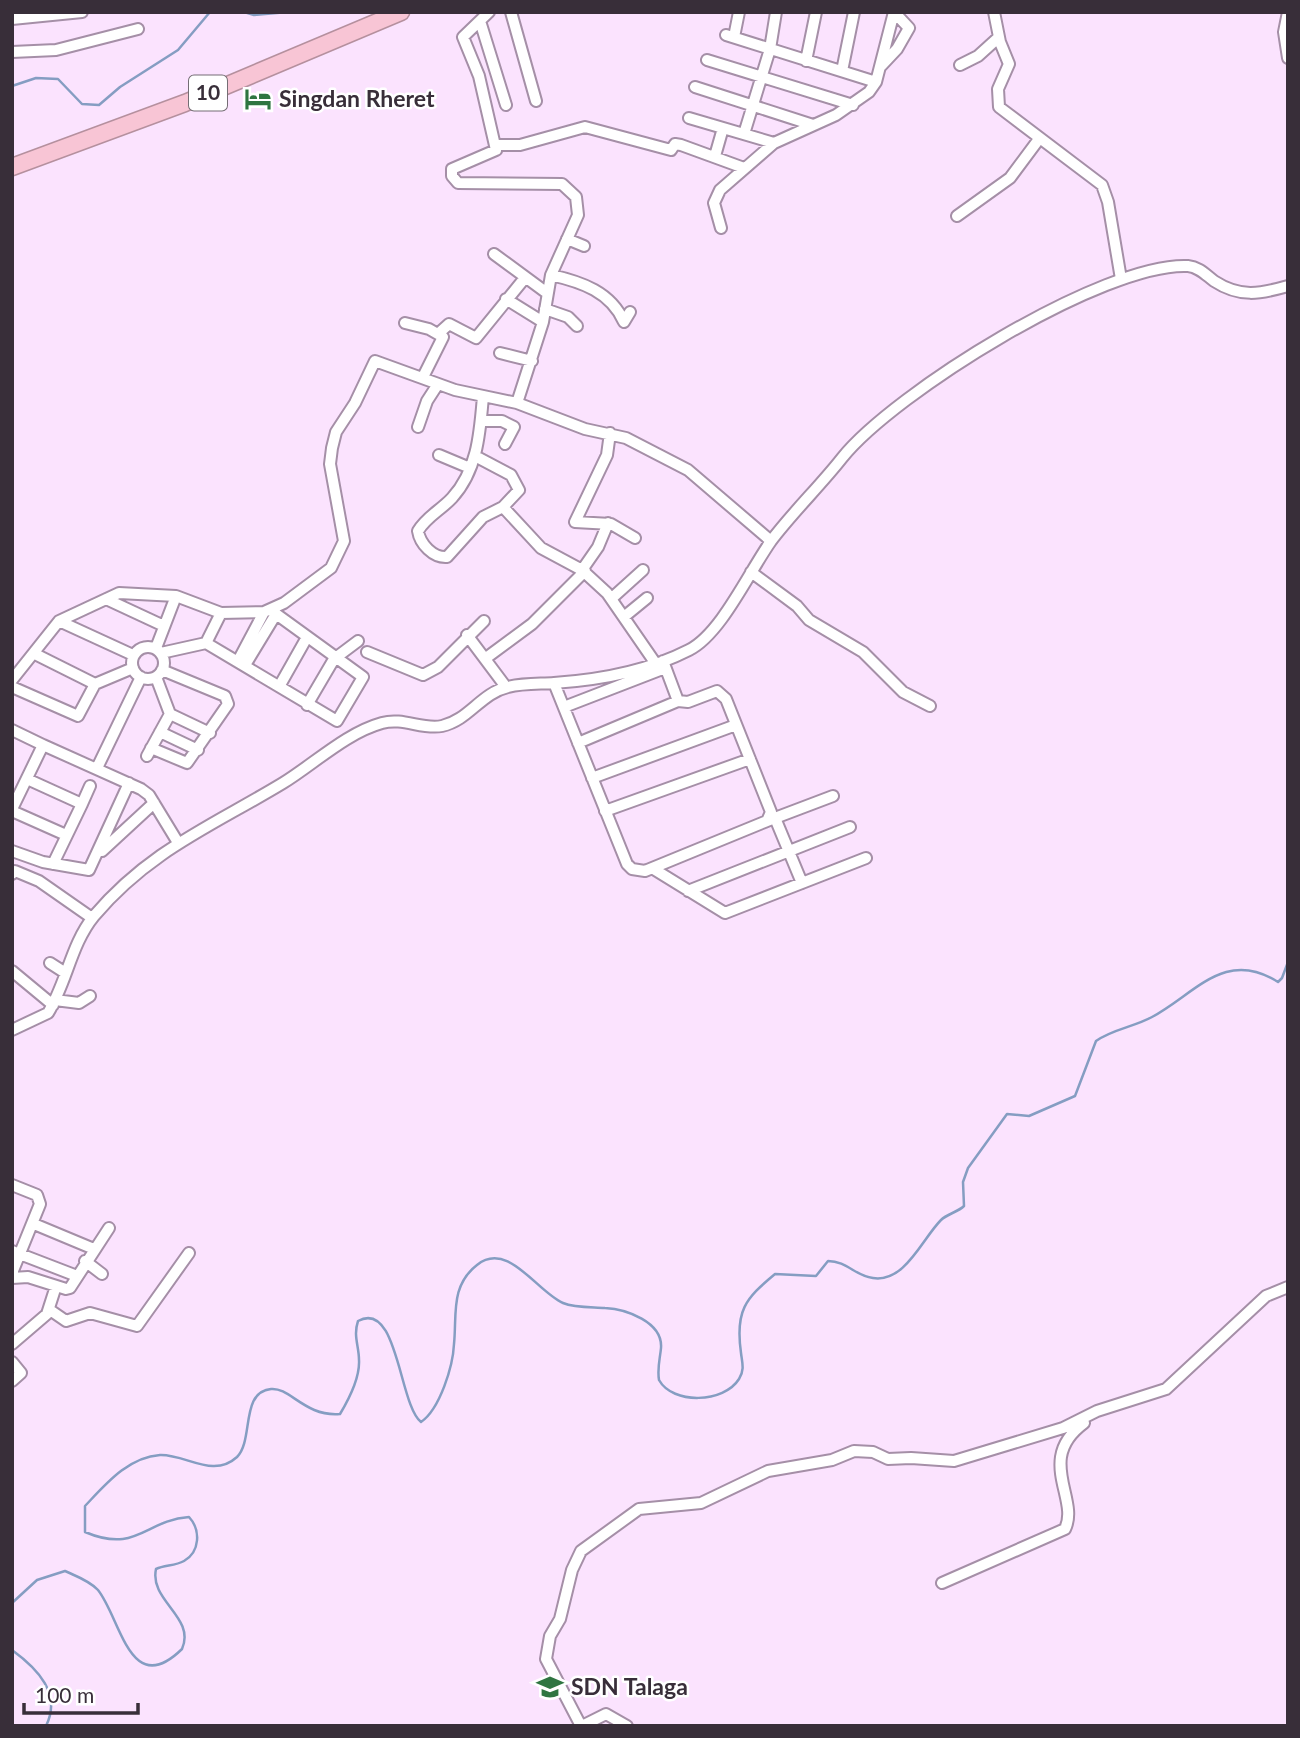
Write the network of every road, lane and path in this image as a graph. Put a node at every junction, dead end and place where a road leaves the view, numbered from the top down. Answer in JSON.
{"nodes":[{"id":1,"x":82,"y":12,"type":"edge"},
{"id":2,"x":401,"y":12,"type":"edge"},
{"id":3,"x":489,"y":12,"type":"edge"},
{"id":4,"x":511,"y":12,"type":"edge"},
{"id":5,"x":739,"y":12,"type":"edge"},
{"id":6,"x":776,"y":12,"type":"edge"},
{"id":7,"x":816,"y":12,"type":"edge"},
{"id":8,"x":854,"y":12,"type":"edge"},
{"id":9,"x":993,"y":12,"type":"edge"},
{"id":10,"x":1288,"y":12,"type":"edge"},
{"id":11,"x":894,"y":13,"type":"edge"},
{"id":12,"x":32,"y":14,"type":"edge"},
{"id":13,"x":12,"y":19,"type":"edge"},
{"id":14,"x":480,"y":21,"type":"junction"},
{"id":15,"x":138,"y":29,"type":"dead end"},
{"id":16,"x":999,"y":37,"type":"junction"},
{"id":17,"x":770,"y":49,"type":"junction"},
{"id":18,"x":12,"y":52,"type":"edge"},
{"id":19,"x":1288,"y":58,"type":"edge"},
{"id":20,"x":706,"y":60,"type":"dead end"},
{"id":21,"x":806,"y":61,"type":"junction"},
{"id":22,"x":960,"y":65,"type":"dead end"},
{"id":23,"x":880,"y":68,"type":"junction"},
{"id":24,"x":842,"y":71,"type":"junction"},
{"id":25,"x":762,"y":76,"type":"junction"},
{"id":26,"x":876,"y":82,"type":"junction"},
{"id":27,"x":695,"y":87,"type":"dead end"},
{"id":28,"x":536,"y":101,"type":"dead end"},
{"id":29,"x":506,"y":105,"type":"dead end"},
{"id":30,"x":853,"y":105,"type":"junction"},
{"id":31,"x":752,"y":106,"type":"junction"},
{"id":32,"x":689,"y":118,"type":"dead end"},
{"id":33,"x":813,"y":125,"type":"junction"},
{"id":34,"x":723,"y":128,"type":"junction"},
{"id":35,"x":744,"y":134,"type":"junction"},
{"id":36,"x":1039,"y":139,"type":"junction"},
{"id":37,"x":774,"y":143,"type":"junction"},
{"id":38,"x":496,"y":145,"type":"junction"},
{"id":39,"x":715,"y":156,"type":"junction"},
{"id":40,"x":12,"y":167,"type":"edge"},
{"id":41,"x":744,"y":168,"type":"junction"},
{"id":42,"x":957,"y":216,"type":"dead end"},
{"id":43,"x":721,"y":228,"type":"dead end"},
{"id":44,"x":567,"y":239,"type":"junction"},
{"id":45,"x":584,"y":246,"type":"dead end"},
{"id":46,"x":494,"y":254,"type":"dead end"},
{"id":47,"x":551,"y":275,"type":"junction"},
{"id":48,"x":524,"y":279,"type":"junction"},
{"id":49,"x":1121,"y":279,"type":"junction"},
{"id":50,"x":1288,"y":286,"type":"edge"},
{"id":51,"x":547,"y":293,"type":"junction"},
{"id":52,"x":506,"y":299,"type":"junction"},
{"id":53,"x":545,"y":309,"type":"junction"},
{"id":54,"x":631,"y":312,"type":"dead end"},
{"id":55,"x":543,"y":321,"type":"junction"},
{"id":56,"x":405,"y":323,"type":"dead end"},
{"id":57,"x":577,"y":326,"type":"dead end"},
{"id":58,"x":439,"y":333,"type":"junction"},
{"id":59,"x":500,"y":354,"type":"dead end"},
{"id":60,"x":532,"y":361,"type":"junction"},
{"id":61,"x":422,"y":377,"type":"junction"},
{"id":62,"x":438,"y":384,"type":"junction"},
{"id":63,"x":483,"y":396,"type":"junction"},
{"id":64,"x":517,"y":403,"type":"junction"},
{"id":65,"x":481,"y":421,"type":"junction"},
{"id":66,"x":418,"y":427,"type":"dead end"},
{"id":67,"x":610,"y":433,"type":"junction"},
{"id":68,"x":505,"y":444,"type":"dead end"},
{"id":69,"x":439,"y":455,"type":"dead end"},
{"id":70,"x":475,"y":456,"type":"junction"},
{"id":71,"x":470,"y":468,"type":"junction"},
{"id":72,"x":503,"y":506,"type":"junction"},
{"id":73,"x":608,"y":523,"type":"junction"},
{"id":74,"x":635,"y":538,"type":"dead end"},
{"id":75,"x":771,"y":541,"type":"junction"},
{"id":76,"x":583,"y":570,"type":"junction"},
{"id":77,"x":643,"y":570,"type":"dead end"},
{"id":78,"x":751,"y":572,"type":"junction"},
{"id":79,"x":176,"y":596,"type":"junction"},
{"id":80,"x":612,"y":598,"type":"junction"},
{"id":81,"x":647,"y":598,"type":"dead end"},
{"id":82,"x":106,"y":599,"type":"junction"},
{"id":83,"x":271,"y":612,"type":"junction"},
{"id":84,"x":221,"y":613,"type":"junction"},
{"id":85,"x":625,"y":616,"type":"junction"},
{"id":86,"x":59,"y":621,"type":"junction"},
{"id":87,"x":484,"y":621,"type":"dead end"},
{"id":88,"x":164,"y":626,"type":"junction"},
{"id":89,"x":467,"y":635,"type":"junction"},
{"id":90,"x":306,"y":639,"type":"junction"},
{"id":91,"x":358,"y":642,"type":"dead end"},
{"id":92,"x":205,"y":643,"type":"junction"},
{"id":93,"x":158,"y":651,"type":"junction"},
{"id":94,"x":367,"y":652,"type":"dead end"},
{"id":95,"x":35,"y":654,"type":"junction"},
{"id":96,"x":133,"y":656,"type":"junction"},
{"id":97,"x":486,"y":658,"type":"junction"},
{"id":98,"x":334,"y":659,"type":"junction"},
{"id":99,"x":241,"y":663,"type":"junction"},
{"id":100,"x":661,"y":664,"type":"junction"},
{"id":101,"x":133,"y":668,"type":"junction"},
{"id":102,"x":159,"y":673,"type":"junction"},
{"id":103,"x":141,"y":677,"type":"junction"},
{"id":104,"x":12,"y":680,"type":"edge"},
{"id":105,"x":554,"y":683,"type":"junction"},
{"id":106,"x":95,"y":684,"type":"junction"},
{"id":107,"x":281,"y":685,"type":"junction"},
{"id":108,"x":12,"y":687,"type":"edge"},
{"id":109,"x":506,"y":687,"type":"junction"},
{"id":110,"x":678,"y":701,"type":"junction"},
{"id":111,"x":307,"y":705,"type":"junction"},
{"id":112,"x":930,"y":706,"type":"dead end"},
{"id":113,"x":564,"y":707,"type":"junction"},
{"id":114,"x":170,"y":714,"type":"junction"},
{"id":115,"x":736,"y":725,"type":"junction"},
{"id":116,"x":160,"y":732,"type":"junction"},
{"id":117,"x":13,"y":733,"type":"edge"},
{"id":118,"x":211,"y":733,"type":"junction"},
{"id":119,"x":578,"y":743,"type":"junction"},
{"id":120,"x":43,"y":745,"type":"junction"},
{"id":121,"x":198,"y":750,"type":"junction"},
{"id":122,"x":750,"y":758,"type":"junction"},
{"id":123,"x":97,"y":768,"type":"junction"},
{"id":124,"x":592,"y":778,"type":"junction"},
{"id":125,"x":27,"y":779,"type":"junction"},
{"id":126,"x":129,"y":783,"type":"junction"},
{"id":127,"x":90,"y":786,"type":"dead end"},
{"id":128,"x":833,"y":796,"type":"dead end"},
{"id":129,"x":82,"y":803,"type":"junction"},
{"id":130,"x":154,"y":803,"type":"junction"},
{"id":131,"x":12,"y":810,"type":"edge"},
{"id":132,"x":605,"y":811,"type":"junction"},
{"id":133,"x":771,"y":820,"type":"junction"},
{"id":134,"x":849,"y":827,"type":"dead end"},
{"id":135,"x":66,"y":835,"type":"junction"},
{"id":136,"x":177,"y":841,"type":"junction"},
{"id":137,"x":12,"y":851,"type":"edge"},
{"id":138,"x":789,"y":851,"type":"junction"},
{"id":139,"x":97,"y":856,"type":"junction"},
{"id":140,"x":866,"y":858,"type":"dead end"},
{"id":141,"x":53,"y":864,"type":"junction"},
{"id":142,"x":652,"y":868,"type":"junction"},
{"id":143,"x":12,"y":874,"type":"edge"},
{"id":144,"x":802,"y":883,"type":"junction"},
{"id":145,"x":688,"y":891,"type":"junction"},
{"id":146,"x":92,"y":918,"type":"junction"},
{"id":147,"x":50,"y":963,"type":"dead end"},
{"id":148,"x":12,"y":971,"type":"edge"},
{"id":149,"x":64,"y":972,"type":"junction"},
{"id":150,"x":90,"y":996,"type":"dead end"},
{"id":151,"x":54,"y":1002,"type":"junction"},
{"id":152,"x":12,"y":1030,"type":"edge"},
{"id":153,"x":12,"y":1185,"type":"edge"},
{"id":154,"x":34,"y":1224,"type":"junction"},
{"id":155,"x":109,"y":1228,"type":"dead end"},
{"id":156,"x":94,"y":1250,"type":"junction"},
{"id":157,"x":17,"y":1253,"type":"edge"},
{"id":158,"x":188,"y":1253,"type":"dead end"},
{"id":159,"x":85,"y":1261,"type":"junction"},
{"id":160,"x":102,"y":1274,"type":"dead end"},
{"id":161,"x":12,"y":1276,"type":"edge"},
{"id":162,"x":77,"y":1276,"type":"junction"},
{"id":163,"x":56,"y":1286,"type":"junction"},
{"id":164,"x":1288,"y":1287,"type":"edge"},
{"id":165,"x":50,"y":1310,"type":"junction"},
{"id":166,"x":12,"y":1344,"type":"edge"},
{"id":167,"x":12,"y":1362,"type":"edge"},
{"id":168,"x":12,"y":1381,"type":"edge"},
{"id":169,"x":1103,"y":1409,"type":"junction"},
{"id":170,"x":942,"y":1583,"type":"dead end"},
{"id":171,"x":582,"y":1726,"type":"edge"},
{"id":172,"x":627,"y":1726,"type":"edge"}],
"edges":[{"from":1,"to":12,"type":"street"},
{"from":2,"to":40,"type":"highway","number":"10"},
{"from":3,"to":14,"type":"street"},
{"from":4,"to":28,"type":"street"},
{"from":5,"to":17,"type":"street"},
{"from":6,"to":17,"type":"street"},
{"from":7,"to":21,"type":"street"},
{"from":8,"to":24,"type":"street"},
{"from":9,"to":16,"type":"street"},
{"from":10,"to":19,"type":"street"},
{"from":11,"to":23,"type":"street"},
{"from":11,"to":23,"type":"street"},
{"from":12,"to":13,"type":"street"},
{"from":14,"to":29,"type":"street"},
{"from":14,"to":38,"type":"street"},
{"from":15,"to":18,"type":"street"},
{"from":16,"to":22,"type":"street"},
{"from":16,"to":36,"type":"street"},
{"from":17,"to":21,"type":"street"},
{"from":17,"to":25,"type":"street"},
{"from":20,"to":25,"type":"street"},
{"from":21,"to":24,"type":"street"},
{"from":23,"to":26,"type":"street"},
{"from":24,"to":26,"type":"street"},
{"from":25,"to":30,"type":"street"},
{"from":25,"to":31,"type":"street"},
{"from":26,"to":30,"type":"street"},
{"from":27,"to":31,"type":"street"},
{"from":30,"to":33,"type":"street"},
{"from":31,"to":33,"type":"street"},
{"from":31,"to":35,"type":"street"},
{"from":32,"to":34,"type":"street"},
{"from":33,"to":37,"type":"street"},
{"from":34,"to":35,"type":"street"},
{"from":34,"to":39,"type":"street"},
{"from":35,"to":37,"type":"street"},
{"from":36,"to":42,"type":"street"},
{"from":36,"to":49,"type":"street"},
{"from":37,"to":41,"type":"street"},
{"from":38,"to":39,"type":"street"},
{"from":38,"to":44,"type":"street"},
{"from":39,"to":41,"type":"street"},
{"from":41,"to":43,"type":"street"},
{"from":44,"to":45,"type":"street"},
{"from":44,"to":47,"type":"street"},
{"from":46,"to":48,"type":"street"},
{"from":47,"to":51,"type":"street"},
{"from":47,"to":54,"type":"street"},
{"from":48,"to":51,"type":"street"},
{"from":48,"to":52,"type":"street"},
{"from":49,"to":50,"type":"street"},
{"from":49,"to":75,"type":"street"},
{"from":51,"to":53,"type":"street"},
{"from":52,"to":55,"type":"street"},
{"from":52,"to":58,"type":"street"},
{"from":53,"to":55,"type":"street"},
{"from":53,"to":57,"type":"street"},
{"from":55,"to":60,"type":"street"},
{"from":56,"to":58,"type":"street"},
{"from":58,"to":61,"type":"street"},
{"from":59,"to":60,"type":"street"},
{"from":60,"to":64,"type":"street"},
{"from":61,"to":62,"type":"street"},
{"from":61,"to":83,"type":"street"},
{"from":62,"to":63,"type":"street"},
{"from":62,"to":66,"type":"street"},
{"from":63,"to":64,"type":"street"},
{"from":63,"to":65,"type":"street"},
{"from":64,"to":67,"type":"street"},
{"from":65,"to":68,"type":"street"},
{"from":65,"to":70,"type":"street"},
{"from":67,"to":73,"type":"street"},
{"from":67,"to":75,"type":"street"},
{"from":69,"to":71,"type":"street"},
{"from":70,"to":71,"type":"street"},
{"from":70,"to":72,"type":"street"},
{"from":71,"to":72,"type":"street"},
{"from":72,"to":76,"type":"street"},
{"from":73,"to":74,"type":"street"},
{"from":73,"to":76,"type":"street"},
{"from":75,"to":78,"type":"street"},
{"from":76,"to":80,"type":"street"},
{"from":76,"to":97,"type":"street"},
{"from":77,"to":80,"type":"street"},
{"from":78,"to":100,"type":"street"},
{"from":78,"to":112,"type":"street"},
{"from":79,"to":82,"type":"street"},
{"from":79,"to":84,"type":"street"},
{"from":79,"to":88,"type":"street"},
{"from":80,"to":85,"type":"street"},
{"from":81,"to":85,"type":"street"},
{"from":82,"to":86,"type":"street"},
{"from":82,"to":88,"type":"street"},
{"from":83,"to":84,"type":"street"},
{"from":83,"to":90,"type":"street"},
{"from":83,"to":99,"type":"street"},
{"from":84,"to":92,"type":"street"},
{"from":85,"to":100,"type":"street"},
{"from":86,"to":95,"type":"street"},
{"from":86,"to":96,"type":"street"},
{"from":87,"to":89,"type":"street"},
{"from":88,"to":93,"type":"street"},
{"from":89,"to":94,"type":"street"},
{"from":89,"to":97,"type":"street"},
{"from":90,"to":98,"type":"street"},
{"from":90,"to":107,"type":"street"},
{"from":91,"to":98,"type":"street"},
{"from":92,"to":93,"type":"street"},
{"from":92,"to":99,"type":"street"},
{"from":93,"to":96,"type":"street"},
{"from":93,"to":102,"type":"street"},
{"from":95,"to":104,"type":"street"},
{"from":95,"to":106,"type":"street"},
{"from":96,"to":101,"type":"street"},
{"from":97,"to":109,"type":"street"},
{"from":98,"to":111,"type":"street"},
{"from":98,"to":111,"type":"street"},
{"from":99,"to":107,"type":"street"},
{"from":100,"to":105,"type":"street"},
{"from":100,"to":110,"type":"street"},
{"from":100,"to":113,"type":"street"},
{"from":101,"to":103,"type":"street"},
{"from":101,"to":106,"type":"street"},
{"from":102,"to":103,"type":"street"},
{"from":102,"to":114,"type":"street"},
{"from":102,"to":118,"type":"street"},
{"from":103,"to":123,"type":"street"},
{"from":105,"to":109,"type":"street"},
{"from":105,"to":113,"type":"street"},
{"from":106,"to":108,"type":"street"},
{"from":107,"to":111,"type":"street"},
{"from":109,"to":136,"type":"street"},
{"from":110,"to":115,"type":"street"},
{"from":110,"to":119,"type":"street"},
{"from":113,"to":119,"type":"street"},
{"from":114,"to":116,"type":"street"},
{"from":114,"to":118,"type":"street"},
{"from":115,"to":122,"type":"street"},
{"from":115,"to":124,"type":"street"},
{"from":116,"to":121,"type":"street"},
{"from":116,"to":121,"type":"street"},
{"from":117,"to":120,"type":"street"},
{"from":118,"to":121,"type":"street"},
{"from":119,"to":124,"type":"street"},
{"from":120,"to":123,"type":"street"},
{"from":120,"to":125,"type":"street"},
{"from":122,"to":132,"type":"street"},
{"from":122,"to":133,"type":"street"},
{"from":123,"to":126,"type":"street"},
{"from":124,"to":132,"type":"street"},
{"from":125,"to":129,"type":"street"},
{"from":125,"to":131,"type":"street"},
{"from":126,"to":130,"type":"street"},
{"from":126,"to":139,"type":"street"},
{"from":127,"to":129,"type":"street"},
{"from":128,"to":133,"type":"street"},
{"from":129,"to":135,"type":"street"},
{"from":130,"to":136,"type":"street"},
{"from":130,"to":139,"type":"street"},
{"from":131,"to":135,"type":"street"},
{"from":132,"to":142,"type":"street"},
{"from":133,"to":138,"type":"street"},
{"from":133,"to":142,"type":"street"},
{"from":134,"to":138,"type":"street"},
{"from":135,"to":141,"type":"street"},
{"from":136,"to":146,"type":"street"},
{"from":137,"to":141,"type":"street"},
{"from":138,"to":144,"type":"street"},
{"from":138,"to":145,"type":"street"},
{"from":139,"to":141,"type":"street"},
{"from":140,"to":144,"type":"street"},
{"from":142,"to":145,"type":"street"},
{"from":143,"to":146,"type":"street"},
{"from":144,"to":145,"type":"street"},
{"from":146,"to":149,"type":"street"},
{"from":147,"to":149,"type":"street"},
{"from":148,"to":151,"type":"street"},
{"from":149,"to":151,"type":"street"},
{"from":150,"to":151,"type":"street"},
{"from":151,"to":152,"type":"street"},
{"from":153,"to":154,"type":"street"},
{"from":154,"to":156,"type":"street"},
{"from":154,"to":157,"type":"street"},
{"from":155,"to":156,"type":"street"},
{"from":156,"to":159,"type":"street"},
{"from":157,"to":161,"type":"street"},
{"from":157,"to":162,"type":"street"},
{"from":158,"to":165,"type":"street"},
{"from":159,"to":160,"type":"street"},
{"from":159,"to":162,"type":"street"},
{"from":161,"to":163,"type":"street"},
{"from":162,"to":163,"type":"street"},
{"from":163,"to":165,"type":"street"},
{"from":164,"to":169,"type":"street"},
{"from":165,"to":166,"type":"street"},
{"from":167,"to":168,"type":"street"},
{"from":169,"to":170,"type":"street"},
{"from":169,"to":171,"type":"street"},
{"from":171,"to":172,"type":"street"}]}
